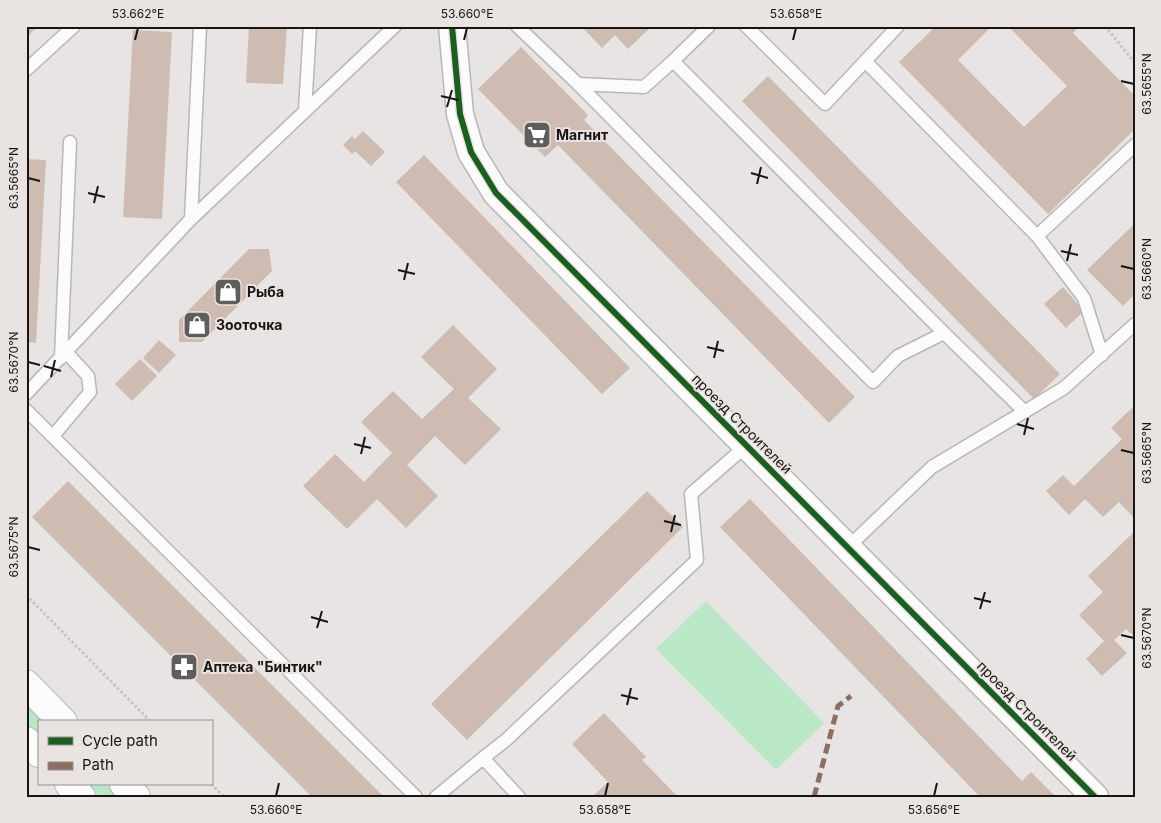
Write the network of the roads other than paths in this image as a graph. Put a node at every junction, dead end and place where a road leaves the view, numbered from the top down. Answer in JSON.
{"nodes":[{"id":1,"x":74,"y":26,"type":"edge"},
{"id":2,"x":200,"y":26,"type":"edge"},
{"id":3,"x":310,"y":26,"type":"edge"},
{"id":4,"x":394,"y":26,"type":"edge"},
{"id":5,"x":452,"y":26,"type":"edge"},
{"id":6,"x":517,"y":26,"type":"edge"},
{"id":7,"x":709,"y":26,"type":"edge"},
{"id":8,"x":746,"y":26,"type":"edge"},
{"id":9,"x":898,"y":26,"type":"edge"},
{"id":10,"x":673,"y":61,"type":"junction"},
{"id":11,"x":865,"y":62,"type":"junction"},
{"id":12,"x":26,"y":70,"type":"edge"},
{"id":13,"x":578,"y":84,"type":"junction"},
{"id":14,"x":305,"y":111,"type":"junction"},
{"id":15,"x":70,"y":142,"type":"dead end"},
{"id":16,"x":1135,"y":145,"type":"edge"},
{"id":17,"x":190,"y":219,"type":"junction"},
{"id":18,"x":1037,"y":236,"type":"junction"},
{"id":19,"x":1135,"y":324,"type":"edge"},
{"id":20,"x":944,"y":332,"type":"junction"},
{"id":21,"x":63,"y":355,"type":"junction"},
{"id":22,"x":1102,"y":355,"type":"junction"},
{"id":23,"x":26,"y":394,"type":"edge"},
{"id":24,"x":26,"y":410,"type":"edge"},
{"id":25,"x":1025,"y":412,"type":"junction"},
{"id":26,"x":53,"y":436,"type":"junction"},
{"id":27,"x":746,"y":446,"type":"junction"},
{"id":28,"x":847,"y":548,"type":"junction"},
{"id":29,"x":26,"y":684,"type":"edge"},
{"id":30,"x":61,"y":720,"type":"edge"},
{"id":31,"x":26,"y":740,"type":"edge"},
{"id":32,"x":38,"y":752,"type":"edge"},
{"id":33,"x":483,"y":758,"type":"junction"},
{"id":34,"x":71,"y":786,"type":"edge"},
{"id":35,"x":126,"y":786,"type":"edge"},
{"id":36,"x":81,"y":797,"type":"edge"},
{"id":37,"x":136,"y":797,"type":"edge"},
{"id":38,"x":416,"y":797,"type":"edge"},
{"id":39,"x":436,"y":797,"type":"edge"},
{"id":40,"x":519,"y":797,"type":"edge"},
{"id":41,"x":1095,"y":797,"type":"edge"}],
"edges":[{"from":1,"to":12,"type":"lane"},
{"from":2,"to":17,"type":"lane"},
{"from":3,"to":14,"type":"lane"},
{"from":4,"to":14,"type":"lane"},
{"from":5,"to":27,"type":"street","name":"проезд Строителей"},
{"from":6,"to":13,"type":"lane"},
{"from":7,"to":10,"type":"lane"},
{"from":8,"to":11,"type":"lane"},
{"from":9,"to":11,"type":"lane"},
{"from":10,"to":13,"type":"lane"},
{"from":10,"to":20,"type":"lane"},
{"from":11,"to":18,"type":"lane"},
{"from":13,"to":20,"type":"lane"},
{"from":14,"to":17,"type":"lane"},
{"from":15,"to":21,"type":"lane"},
{"from":16,"to":18,"type":"lane"},
{"from":17,"to":21,"type":"lane"},
{"from":18,"to":22,"type":"lane"},
{"from":19,"to":22,"type":"lane"},
{"from":20,"to":25,"type":"lane"},
{"from":21,"to":23,"type":"lane"},
{"from":21,"to":26,"type":"lane"},
{"from":22,"to":25,"type":"lane"},
{"from":24,"to":26,"type":"lane"},
{"from":25,"to":28,"type":"lane"},
{"from":26,"to":38,"type":"lane"},
{"from":27,"to":28,"type":"street","name":"проезд Строителей"},
{"from":27,"to":33,"type":"lane"},
{"from":28,"to":41,"type":"street","name":"проезд Строителей"},
{"from":29,"to":30,"type":"main road"},
{"from":31,"to":32,"type":"main road"},
{"from":33,"to":39,"type":"lane"},
{"from":33,"to":40,"type":"lane"},
{"from":34,"to":36,"type":"main road"},
{"from":35,"to":37,"type":"main road"}]}
